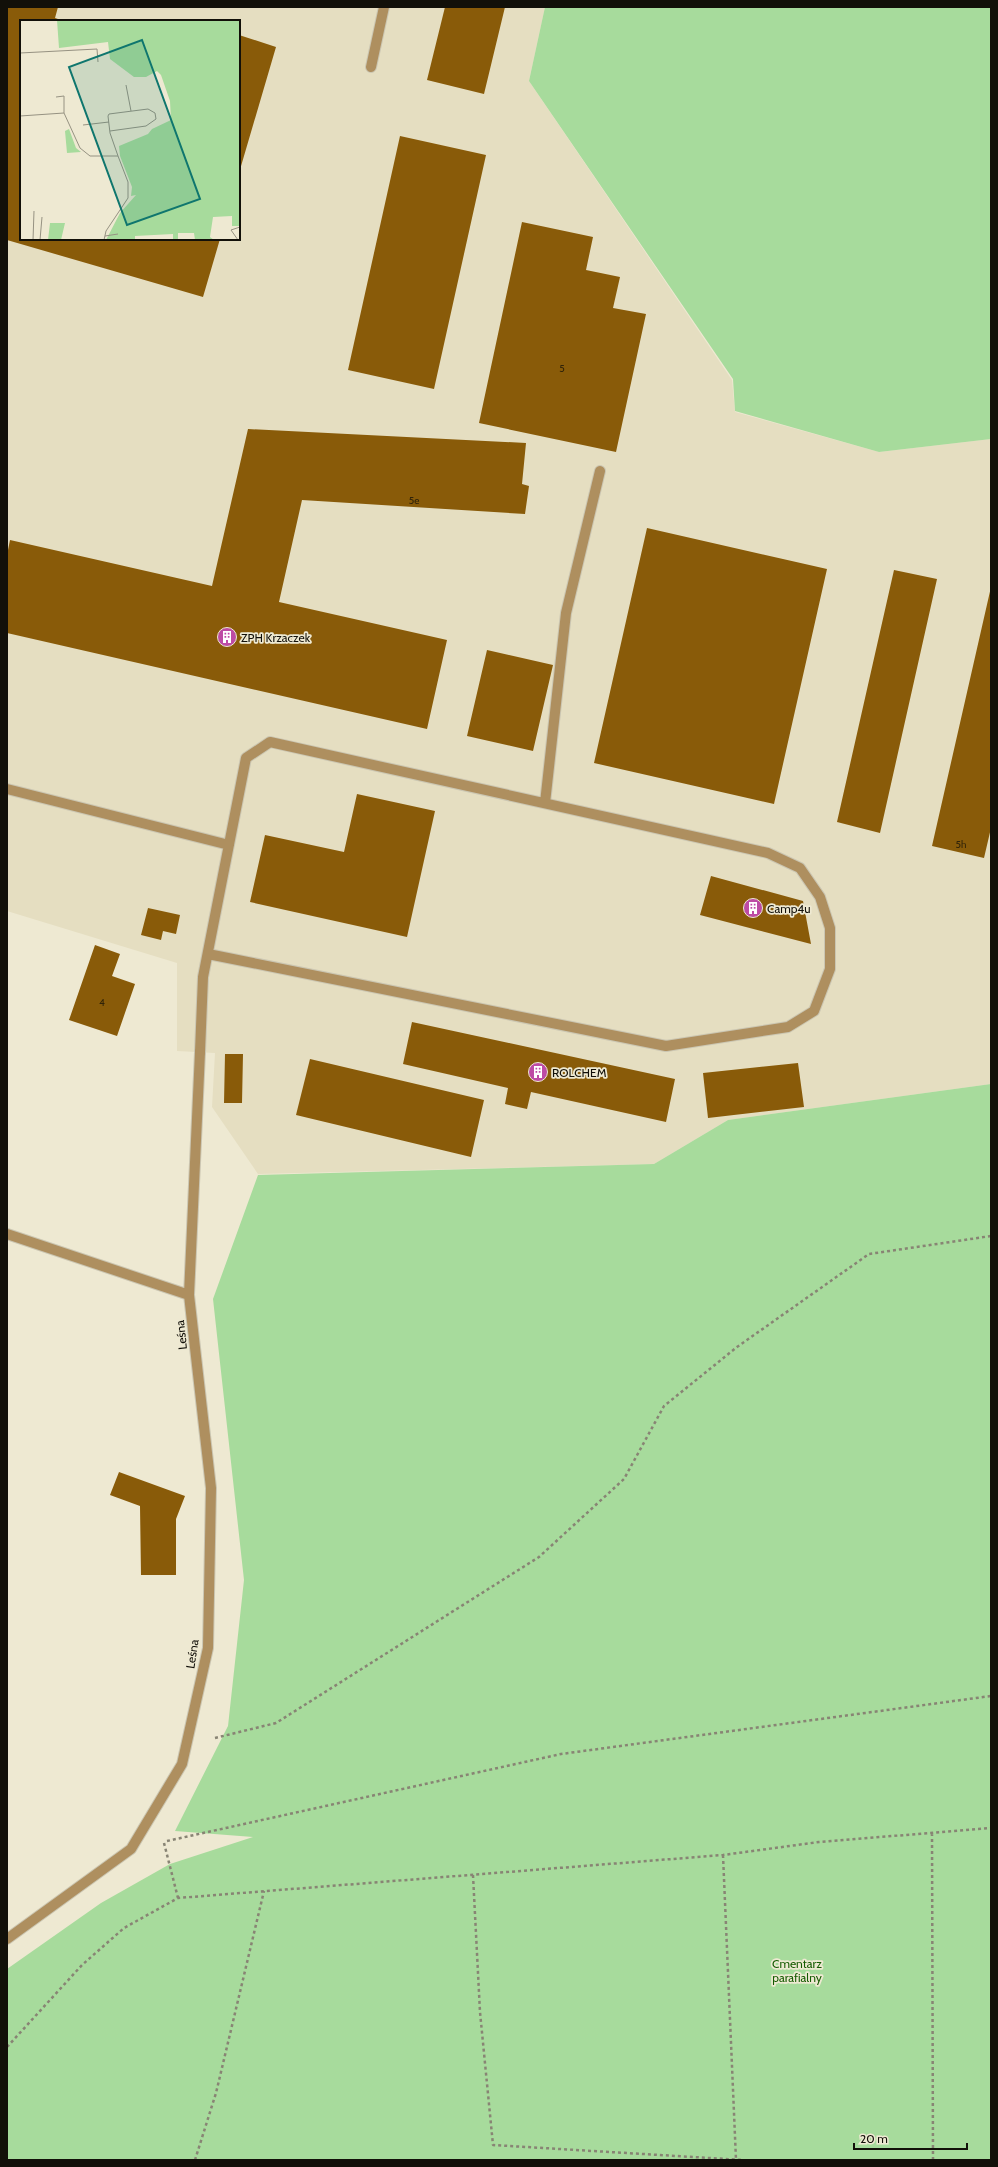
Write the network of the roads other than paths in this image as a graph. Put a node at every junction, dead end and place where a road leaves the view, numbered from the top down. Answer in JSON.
{"nodes":[{"id":1,"x":384,"y":7,"type":"edge"},
{"id":2,"x":371,"y":67,"type":"dead end"},
{"id":3,"x":600,"y":471,"type":"dead end"},
{"id":4,"x":7,"y":789,"type":"edge"},
{"id":5,"x":545,"y":803,"type":"junction"},
{"id":6,"x":229,"y":845,"type":"junction"},
{"id":7,"x":208,"y":954,"type":"junction"},
{"id":8,"x":7,"y":1234,"type":"edge"},
{"id":9,"x":189,"y":1295,"type":"junction"},
{"id":10,"x":7,"y":1939,"type":"edge"}],
"edges":[{"from":1,"to":2,"type":"street"},
{"from":3,"to":5,"type":"street"},
{"from":4,"to":6,"type":"street"},
{"from":5,"to":6,"type":"street","name":"Leśna"},
{"from":5,"to":7,"type":"street","name":"Leśna"},
{"from":6,"to":7,"type":"street","name":"Leśna"},
{"from":7,"to":9,"type":"street","name":"Leśna"},
{"from":8,"to":9,"type":"street"},
{"from":9,"to":10,"type":"street","name":"Leśna"}]}
